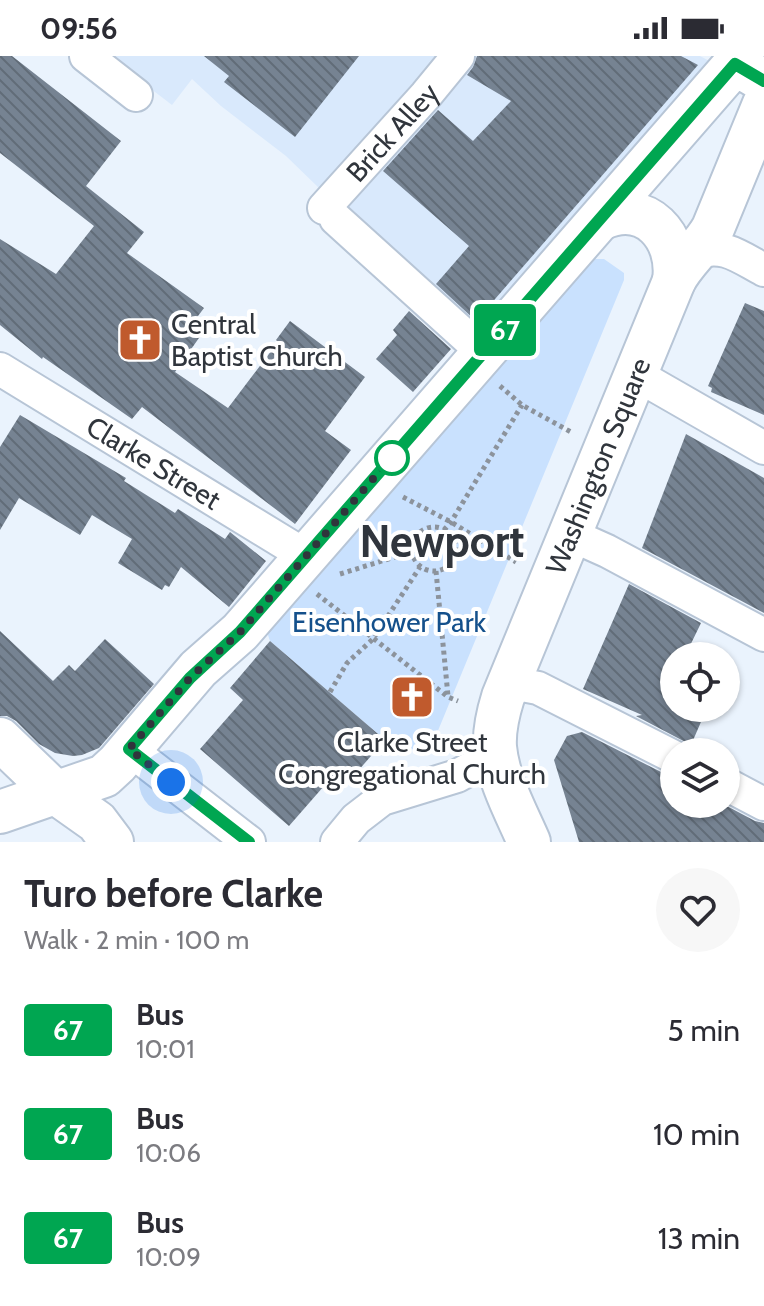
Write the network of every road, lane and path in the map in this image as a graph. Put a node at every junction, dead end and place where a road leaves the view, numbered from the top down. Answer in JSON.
{"nodes":[{"id":1,"x":86,"y":56,"type":"edge"},
{"id":2,"x":458,"y":56,"type":"edge"},
{"id":3,"x":740,"y":67,"type":"edge"},
{"id":4,"x":136,"y":95,"type":"dead end"},
{"id":5,"x":764,"y":104,"type":"edge"},
{"id":6,"x":601,"y":219,"type":"junction"},
{"id":7,"x":685,"y":267,"type":"junction"},
{"id":8,"x":764,"y":270,"type":"edge"},
{"id":9,"x":489,"y":367,"type":"junction"},
{"id":10,"x":0,"y":369,"type":"edge"},
{"id":11,"x":635,"y":374,"type":"junction"},
{"id":12,"x":522,"y":405,"type":"junction"},
{"id":13,"x":571,"y":432,"type":"dead end"},
{"id":14,"x":764,"y":448,"type":"edge"},
{"id":15,"x":394,"y":492,"type":"dead end"},
{"id":16,"x":451,"y":522,"type":"junction"},
{"id":17,"x":444,"y":530,"type":"junction"},
{"id":18,"x":569,"y":534,"type":"junction"},
{"id":19,"x":411,"y":552,"type":"junction"},
{"id":20,"x":516,"y":562,"type":"dead end"},
{"id":21,"x":420,"y":567,"type":"junction"},
{"id":22,"x":436,"y":571,"type":"junction"},
{"id":23,"x":320,"y":574,"type":"junction"},
{"id":24,"x":764,"y":635,"type":"edge"},
{"id":25,"x":373,"y":639,"type":"junction"},
{"id":26,"x":507,"y":684,"type":"junction"},
{"id":27,"x":330,"y":692,"type":"dead end"},
{"id":28,"x":448,"y":697,"type":"junction"},
{"id":29,"x":458,"y":701,"type":"dead end"},
{"id":30,"x":0,"y":739,"type":"edge"},
{"id":31,"x":129,"y":749,"type":"junction"},
{"id":32,"x":495,"y":749,"type":"junction"},
{"id":33,"x":660,"y":750,"type":"edge"},
{"id":34,"x":740,"y":791,"type":"edge"},
{"id":35,"x":56,"y":793,"type":"junction"},
{"id":36,"x":764,"y":804,"type":"edge"},
{"id":37,"x":0,"y":812,"type":"edge"},
{"id":38,"x":112,"y":842,"type":"edge"},
{"id":39,"x":249,"y":842,"type":"edge"},
{"id":40,"x":337,"y":842,"type":"edge"},
{"id":41,"x":529,"y":842,"type":"edge"}],
"edges":[{"from":1,"to":4,"type":"street"},
{"from":2,"to":9,"type":"street","name":"Brick Alley"},
{"from":3,"to":6,"type":"main road"},
{"from":5,"to":7,"type":"main road","name":"Washington Square"},
{"from":6,"to":7,"type":"main road"},
{"from":6,"to":9,"type":"main road"},
{"from":7,"to":8,"type":"street"},
{"from":7,"to":11,"type":"main road","name":"Washington Square"},
{"from":9,"to":12,"type":"path"},
{"from":9,"to":23,"type":"main road"},
{"from":10,"to":23,"type":"street","name":"Clarke Street"},
{"from":11,"to":14,"type":"street"},
{"from":11,"to":18,"type":"main road","name":"Washington Square"},
{"from":12,"to":13,"type":"path"},
{"from":12,"to":16,"type":"path"},
{"from":15,"to":16,"type":"path"},
{"from":16,"to":17,"type":"path"},
{"from":16,"to":20,"type":"path"},
{"from":17,"to":19,"type":"path"},
{"from":17,"to":22,"type":"path"},
{"from":18,"to":24,"type":"street"},
{"from":18,"to":26,"type":"main road","name":"Washington Square"},
{"from":19,"to":21,"type":"path"},
{"from":19,"to":23,"type":"path"},
{"from":21,"to":22,"type":"path"},
{"from":21,"to":25,"type":"path"},
{"from":22,"to":28,"type":"path"},
{"from":23,"to":25,"type":"path"},
{"from":23,"to":31,"type":"main road"},
{"from":25,"to":27,"type":"path"},
{"from":25,"to":28,"type":"path"},
{"from":26,"to":32,"type":"main road","name":"Washington Square"},
{"from":26,"to":33,"type":"street"},
{"from":28,"to":29,"type":"path"},
{"from":30,"to":35,"type":"main road"},
{"from":31,"to":35,"type":"main road"},
{"from":31,"to":39,"type":"street"},
{"from":32,"to":40,"type":"street"},
{"from":32,"to":41,"type":"main road","name":"Washington Square"},
{"from":34,"to":36,"type":"street"},
{"from":35,"to":37,"type":"main road"},
{"from":35,"to":38,"type":"main road"}]}
